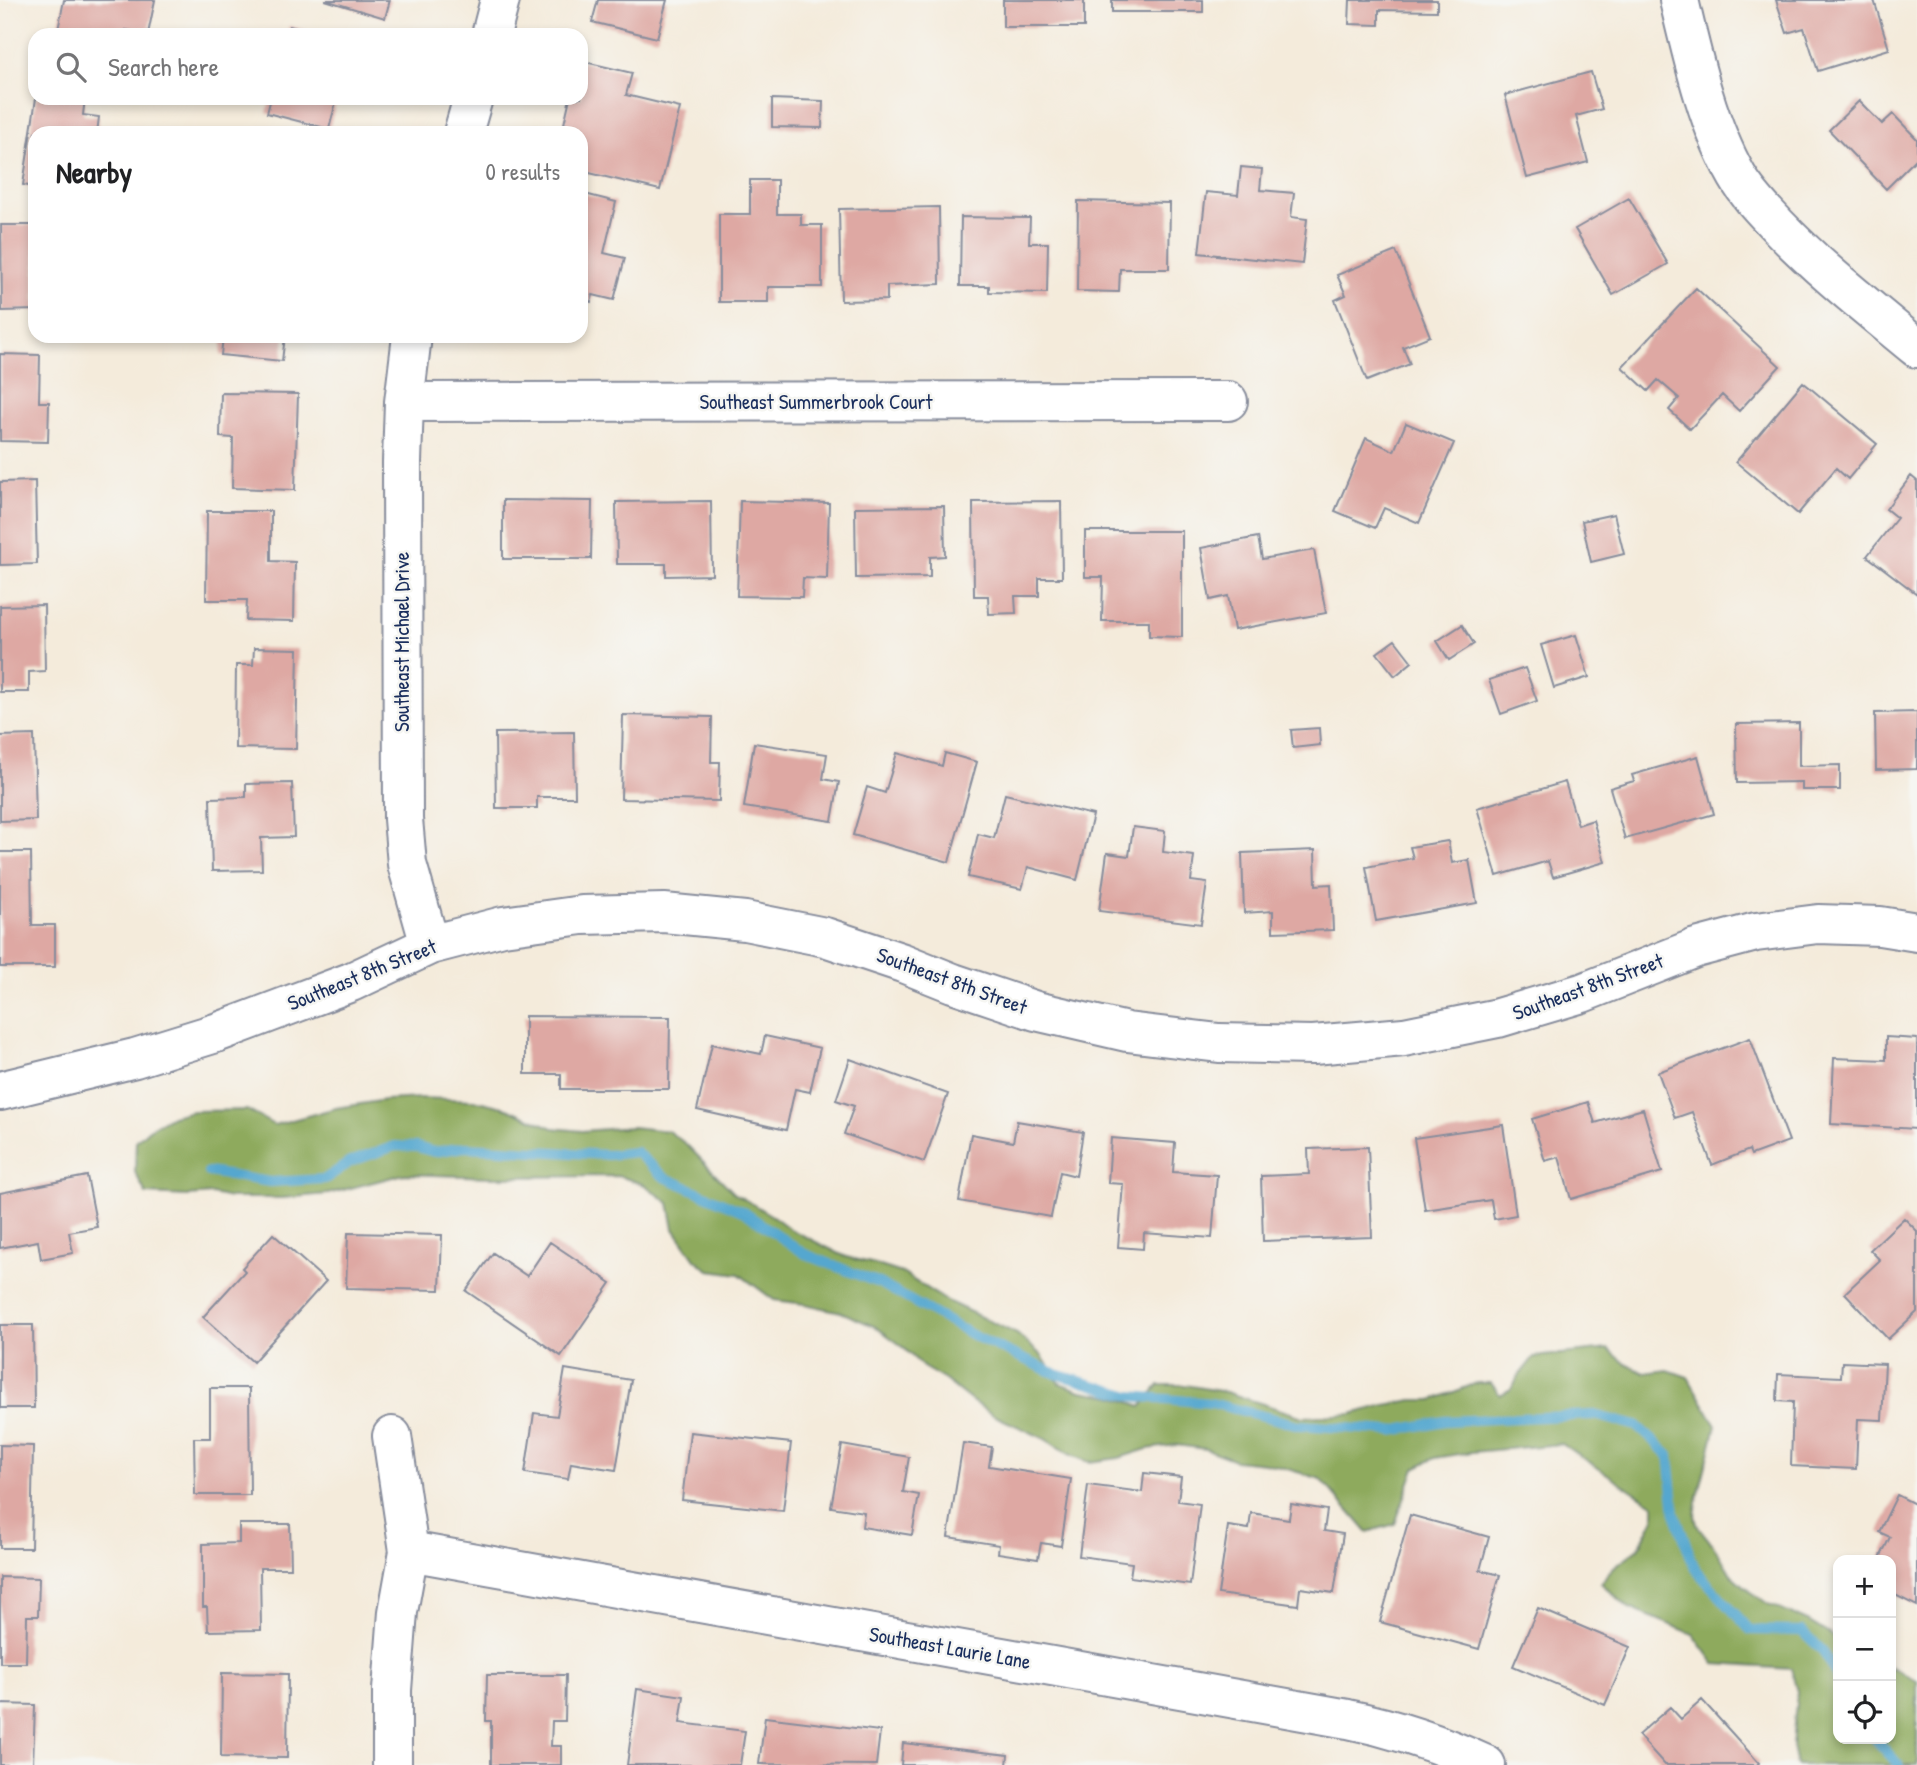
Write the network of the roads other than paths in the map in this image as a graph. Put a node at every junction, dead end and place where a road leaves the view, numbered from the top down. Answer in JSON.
{"nodes":[{"id":1,"x":500,"y":0,"type":"edge"},
{"id":2,"x":1679,"y":0,"type":"edge"},
{"id":3,"x":493,"y":28,"type":"edge"},
{"id":4,"x":471,"y":105,"type":"edge"},
{"id":5,"x":466,"y":126,"type":"edge"},
{"id":6,"x":411,"y":343,"type":"edge"},
{"id":7,"x":1917,"y":348,"type":"edge"},
{"id":8,"x":1228,"y":401,"type":"dead end"},
{"id":9,"x":404,"y":402,"type":"junction"},
{"id":10,"x":1917,"y":932,"type":"edge"},
{"id":11,"x":430,"y":944,"type":"junction"},
{"id":12,"x":0,"y":1091,"type":"edge"},
{"id":13,"x":393,"y":1436,"type":"dead end"},
{"id":14,"x":408,"y":1551,"type":"junction"},
{"id":15,"x":1413,"y":1751,"type":"edge"},
{"id":16,"x":392,"y":1765,"type":"edge"},
{"id":17,"x":1486,"y":1765,"type":"edge"}],
"edges":[{"from":1,"to":3,"type":"street"},
{"from":2,"to":7,"type":"street"},
{"from":4,"to":5,"type":"street"},
{"from":6,"to":9,"type":"street","name":"Southeast Michael Drive"},
{"from":8,"to":9,"type":"street","name":"Southeast Summerbrook Court"},
{"from":9,"to":11,"type":"street","name":"Southeast Michael Drive"},
{"from":10,"to":11,"type":"street","name":"Southeast 8th Street"},
{"from":11,"to":12,"type":"street","name":"Southeast 8th Street"},
{"from":13,"to":14,"type":"street"},
{"from":14,"to":15,"type":"street","name":"Southeast Laurie Lane"},
{"from":14,"to":16,"type":"street"},
{"from":15,"to":17,"type":"street","name":"Southeast Laurie Lane"}]}
